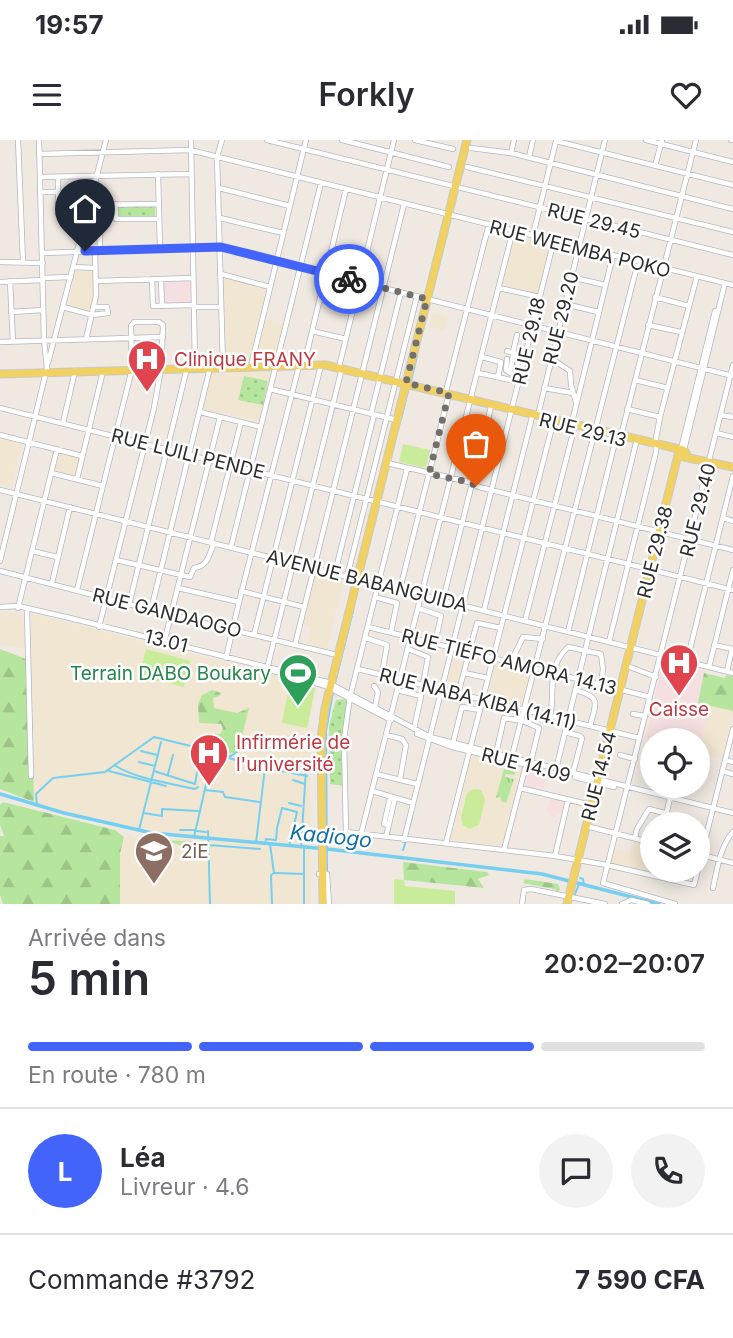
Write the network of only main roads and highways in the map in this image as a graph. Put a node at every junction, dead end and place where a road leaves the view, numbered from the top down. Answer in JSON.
{"nodes":[{"id":1,"x":467,"y":143,"type":"edge"},
{"id":2,"x":0,"y":374,"type":"edge"},
{"id":3,"x":402,"y":383,"type":"junction"},
{"id":4,"x":471,"y":400,"type":"junction"},
{"id":5,"x":513,"y":411,"type":"junction"},
{"id":6,"x":535,"y":416,"type":"junction"},
{"id":7,"x":573,"y":426,"type":"junction"},
{"id":8,"x":619,"y":437,"type":"junction"},
{"id":9,"x":656,"y":446,"type":"junction"},
{"id":10,"x":682,"y":453,"type":"junction"},
{"id":11,"x":733,"y":466,"type":"edge"},
{"id":12,"x":372,"y":500,"type":"junction"},
{"id":13,"x":352,"y":578,"type":"junction"},
{"id":14,"x":633,"y":648,"type":"junction"},
{"id":15,"x":328,"y":684,"type":"junction"},
{"id":16,"x":622,"y":690,"type":"junction"},
{"id":17,"x":599,"y":782,"type":"junction"},
{"id":18,"x":579,"y":860,"type":"junction"},
{"id":19,"x":570,"y":900,"type":"edge"},
{"id":20,"x":321,"y":904,"type":"edge"}],
"edges":[{"from":1,"to":3,"type":"main road"},
{"from":2,"to":3,"type":"main road"},
{"from":3,"to":4,"type":"main road"},
{"from":3,"to":12,"type":"main road"},
{"from":3,"to":12,"type":"main road"},
{"from":4,"to":5,"type":"main road"},
{"from":4,"to":5,"type":"main road","name":"RUE 29.13"},
{"from":5,"to":6,"type":"main road"},
{"from":6,"to":7,"type":"main road"},
{"from":6,"to":7,"type":"main road","name":"RUE 29.13"},
{"from":7,"to":8,"type":"main road"},
{"from":8,"to":9,"type":"main road"},
{"from":8,"to":9,"type":"main road","name":"RUE 29.13"},
{"from":9,"to":10,"type":"main road"},
{"from":10,"to":11,"type":"main road"},
{"from":10,"to":14,"type":"main road","name":"RUE 29.38"},
{"from":12,"to":13,"type":"main road"},
{"from":13,"to":15,"type":"main road"},
{"from":13,"to":15,"type":"main road"},
{"from":14,"to":16,"type":"main road"},
{"from":14,"to":16,"type":"main road"},
{"from":15,"to":20,"type":"main road"},
{"from":16,"to":17,"type":"main road","name":"RUE 14.54"},
{"from":17,"to":18,"type":"main road","name":"RUE 14.54"},
{"from":17,"to":18,"type":"main road"},
{"from":18,"to":19,"type":"main road","name":"RUE 14.54"}]}
